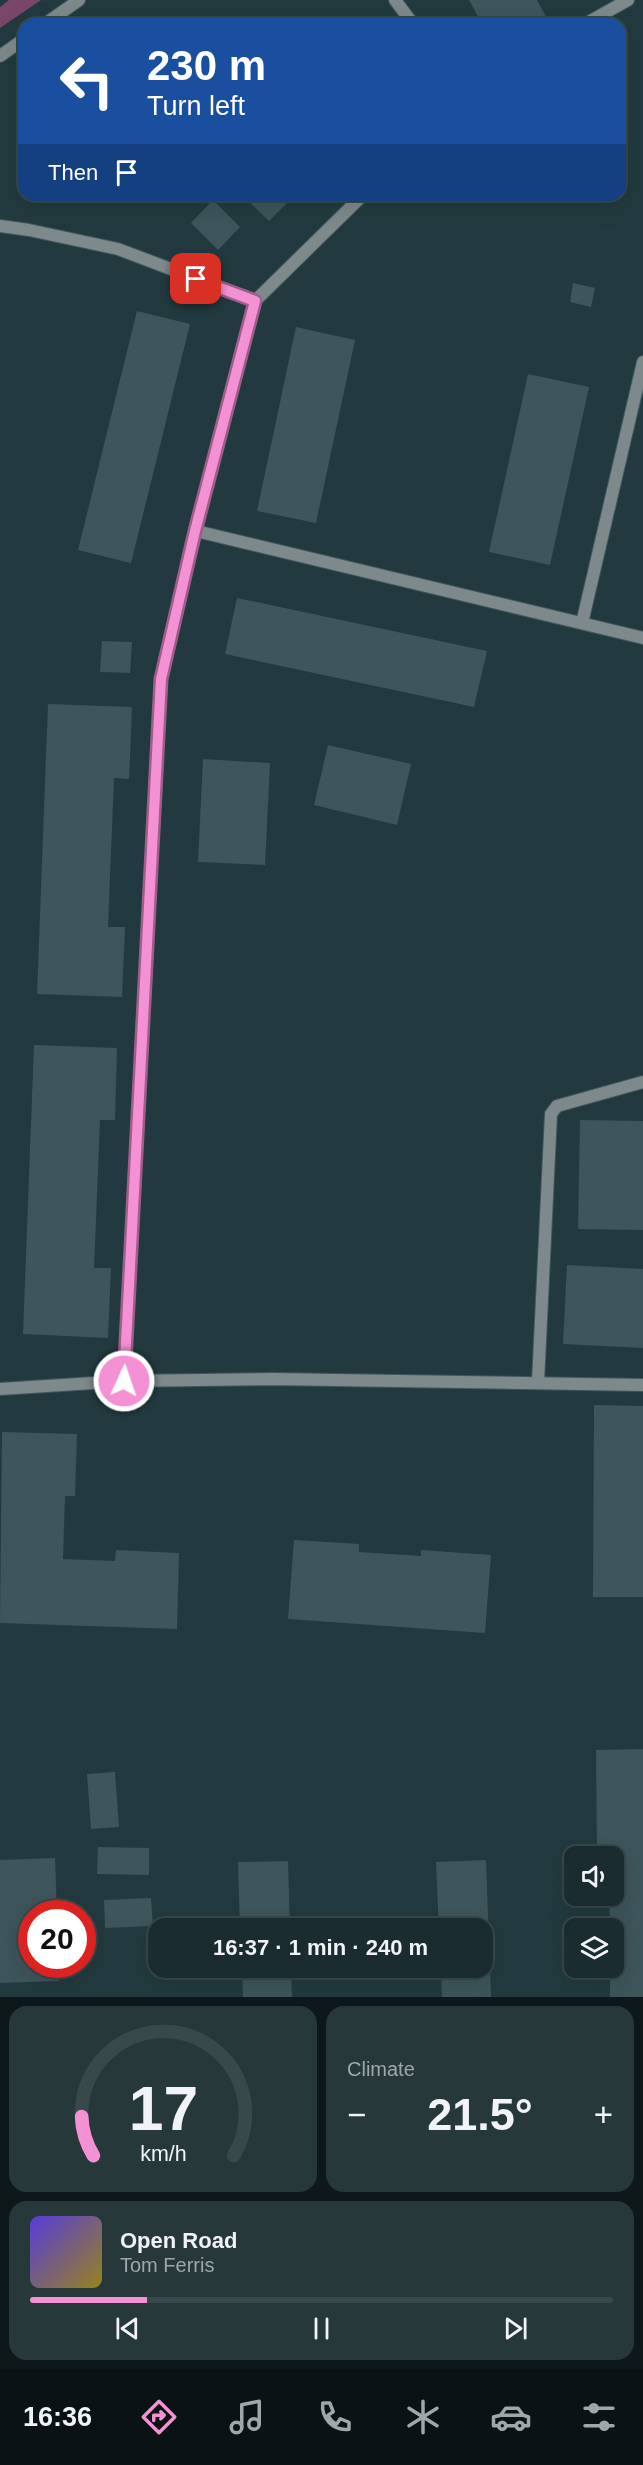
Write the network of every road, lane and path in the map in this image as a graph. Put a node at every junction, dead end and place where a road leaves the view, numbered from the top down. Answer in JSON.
{"nodes":[{"id":1,"x":79,"y":0,"type":"edge"},
{"id":2,"x":394,"y":0,"type":"edge"},
{"id":3,"x":628,"y":0,"type":"edge"},
{"id":4,"x":54,"y":18,"type":"edge"},
{"id":5,"x":408,"y":18,"type":"edge"},
{"id":6,"x":596,"y":18,"type":"edge"},
{"id":7,"x":18,"y":43,"type":"edge"},
{"id":8,"x":0,"y":56,"type":"edge"},
{"id":9,"x":357,"y":201,"type":"edge"},
{"id":10,"x":0,"y":226,"type":"edge"},
{"id":11,"x":255,"y":301,"type":"junction"},
{"id":12,"x":643,"y":362,"type":"edge"},
{"id":13,"x":640,"y":382,"type":"edge"},
{"id":14,"x":195,"y":531,"type":"junction"},
{"id":15,"x":582,"y":623,"type":"junction"},
{"id":16,"x":643,"y":638,"type":"edge"},
{"id":17,"x":643,"y":1082,"type":"edge"},
{"id":18,"x":124,"y":1381,"type":"junction"},
{"id":19,"x":538,"y":1382,"type":"junction"},
{"id":20,"x":643,"y":1385,"type":"edge"},
{"id":21,"x":0,"y":1389,"type":"edge"}],
"edges":[{"from":1,"to":4,"type":"street"},
{"from":2,"to":5,"type":"street"},
{"from":3,"to":6,"type":"street"},
{"from":7,"to":8,"type":"street"},
{"from":9,"to":11,"type":"street"},
{"from":10,"to":11,"type":"street"},
{"from":11,"to":14,"type":"street"},
{"from":12,"to":13,"type":"street"},
{"from":13,"to":15,"type":"street"},
{"from":14,"to":15,"type":"street"},
{"from":14,"to":18,"type":"street"},
{"from":15,"to":16,"type":"street"},
{"from":17,"to":19,"type":"street"},
{"from":18,"to":19,"type":"street"},
{"from":18,"to":21,"type":"street"},
{"from":19,"to":20,"type":"street"}]}
